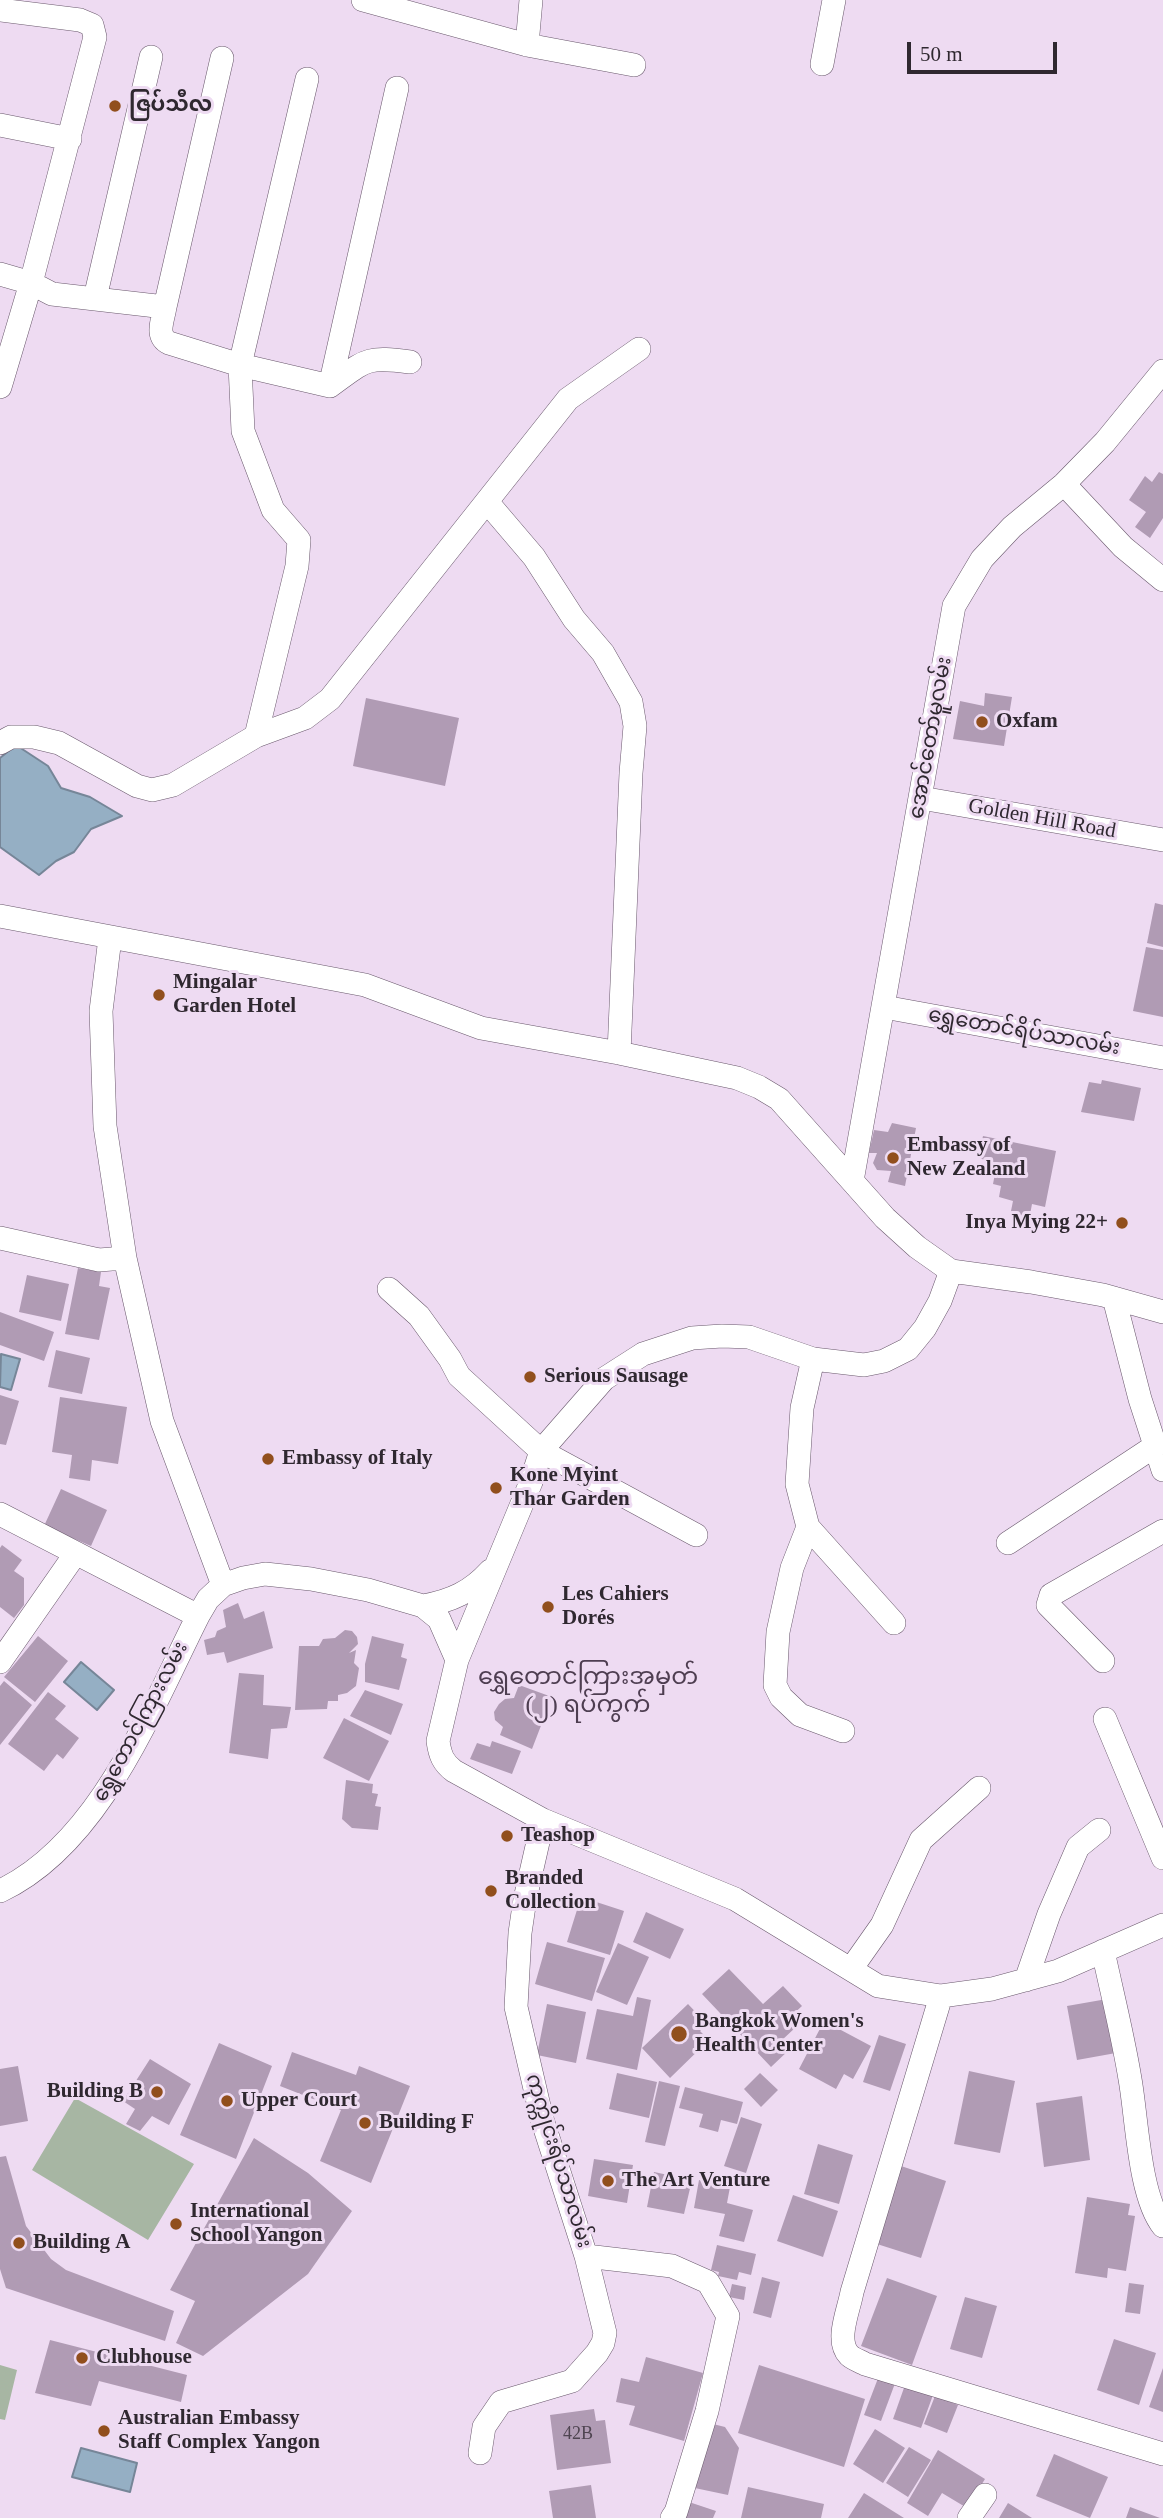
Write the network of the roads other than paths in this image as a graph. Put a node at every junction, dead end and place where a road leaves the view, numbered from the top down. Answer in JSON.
{"nodes":[{"id":1,"x":363,"y":0,"type":"edge"},
{"id":2,"x":531,"y":0,"type":"edge"},
{"id":3,"x":834,"y":0,"type":"edge"},
{"id":4,"x":0,"y":10,"type":"edge"},
{"id":5,"x":527,"y":45,"type":"junction"},
{"id":6,"x":151,"y":57,"type":"dead end"},
{"id":7,"x":222,"y":58,"type":"dead end"},
{"id":8,"x":822,"y":64,"type":"dead end"},
{"id":9,"x":634,"y":65,"type":"dead end"},
{"id":10,"x":307,"y":79,"type":"dead end"},
{"id":11,"x":397,"y":88,"type":"dead end"},
{"id":12,"x":0,"y":125,"type":"edge"},
{"id":13,"x":71,"y":139,"type":"junction"},
{"id":14,"x":0,"y":274,"type":"edge"},
{"id":15,"x":31,"y":283,"type":"junction"},
{"id":16,"x":95,"y":298,"type":"junction"},
{"id":17,"x":165,"y":307,"type":"junction"},
{"id":18,"x":639,"y":349,"type":"dead end"},
{"id":19,"x":410,"y":362,"type":"dead end"},
{"id":20,"x":240,"y":365,"type":"junction"},
{"id":21,"x":1163,"y":371,"type":"edge"},
{"id":22,"x":330,"y":386,"type":"junction"},
{"id":23,"x":0,"y":387,"type":"edge"},
{"id":24,"x":1064,"y":484,"type":"junction"},
{"id":25,"x":488,"y":503,"type":"junction"},
{"id":26,"x":1163,"y":579,"type":"edge"},
{"id":27,"x":256,"y":736,"type":"junction"},
{"id":28,"x":0,"y":743,"type":"edge"},
{"id":29,"x":921,"y":798,"type":"junction"},
{"id":30,"x":1163,"y":840,"type":"edge"},
{"id":31,"x":0,"y":916,"type":"edge"},
{"id":32,"x":110,"y":937,"type":"junction"},
{"id":33,"x":884,"y":1007,"type":"junction"},
{"id":34,"x":619,"y":1054,"type":"junction"},
{"id":35,"x":1163,"y":1058,"type":"edge"},
{"id":36,"x":852,"y":1181,"type":"junction"},
{"id":37,"x":0,"y":1238,"type":"edge"},
{"id":38,"x":125,"y":1258,"type":"junction"},
{"id":39,"x":951,"y":1271,"type":"junction"},
{"id":40,"x":389,"y":1289,"type":"dead end"},
{"id":41,"x":1114,"y":1298,"type":"junction"},
{"id":42,"x":1163,"y":1312,"type":"edge"},
{"id":43,"x":813,"y":1359,"type":"junction"},
{"id":44,"x":1155,"y":1446,"type":"junction"},
{"id":45,"x":541,"y":1451,"type":"junction"},
{"id":46,"x":1163,"y":1469,"type":"edge"},
{"id":47,"x":0,"y":1514,"type":"edge"},
{"id":48,"x":808,"y":1527,"type":"junction"},
{"id":49,"x":1163,"y":1531,"type":"edge"},
{"id":50,"x":696,"y":1535,"type":"dead end"},
{"id":51,"x":1008,"y":1543,"type":"dead end"},
{"id":52,"x":76,"y":1553,"type":"junction"},
{"id":53,"x":496,"y":1563,"type":"junction"},
{"id":54,"x":210,"y":1600,"type":"junction"},
{"id":55,"x":424,"y":1606,"type":"junction"},
{"id":56,"x":894,"y":1623,"type":"dead end"},
{"id":57,"x":457,"y":1660,"type":"junction"},
{"id":58,"x":1103,"y":1661,"type":"dead end"},
{"id":59,"x":0,"y":1662,"type":"edge"},
{"id":60,"x":1105,"y":1719,"type":"dead end"},
{"id":61,"x":843,"y":1731,"type":"dead end"},
{"id":62,"x":979,"y":1788,"type":"dead end"},
{"id":63,"x":543,"y":1820,"type":"junction"},
{"id":64,"x":1099,"y":1830,"type":"dead end"},
{"id":65,"x":1163,"y":1858,"type":"edge"},
{"id":66,"x":0,"y":1891,"type":"edge"},
{"id":67,"x":1163,"y":1925,"type":"edge"},
{"id":68,"x":1103,"y":1951,"type":"junction"},
{"id":69,"x":851,"y":1969,"type":"junction"},
{"id":70,"x":1026,"y":1980,"type":"junction"},
{"id":71,"x":941,"y":1996,"type":"junction"},
{"id":72,"x":1163,"y":2226,"type":"edge"},
{"id":73,"x":586,"y":2256,"type":"junction"},
{"id":74,"x":480,"y":2453,"type":"dead end"},
{"id":75,"x":1163,"y":2454,"type":"edge"},
{"id":76,"x":985,"y":2494,"type":"dead end"},
{"id":77,"x":672,"y":2518,"type":"edge"},
{"id":78,"x":969,"y":2518,"type":"edge"}],
"edges":[{"from":1,"to":5,"type":"street"},
{"from":2,"to":5,"type":"street"},
{"from":3,"to":8,"type":"street"},
{"from":4,"to":13,"type":"street"},
{"from":5,"to":9,"type":"street"},
{"from":6,"to":16,"type":"street"},
{"from":7,"to":17,"type":"street"},
{"from":10,"to":20,"type":"street"},
{"from":11,"to":22,"type":"street"},
{"from":12,"to":13,"type":"street"},
{"from":13,"to":15,"type":"street"},
{"from":14,"to":15,"type":"street"},
{"from":15,"to":16,"type":"street"},
{"from":15,"to":23,"type":"street"},
{"from":16,"to":17,"type":"street"},
{"from":17,"to":20,"type":"street"},
{"from":18,"to":25,"type":"street"},
{"from":19,"to":22,"type":"street"},
{"from":20,"to":22,"type":"street"},
{"from":20,"to":27,"type":"street"},
{"from":21,"to":24,"type":"street","name":"အောင်တော်မူလမ်း"},
{"from":24,"to":26,"type":"street"},
{"from":24,"to":29,"type":"street","name":"အောင်တော်မူလမ်း"},
{"from":25,"to":27,"type":"street"},
{"from":25,"to":34,"type":"street"},
{"from":27,"to":28,"type":"street"},
{"from":29,"to":30,"type":"street","name":"Golden Hill Road"},
{"from":29,"to":33,"type":"street","name":"အောင်တော်မူလမ်း"},
{"from":31,"to":32,"type":"street"},
{"from":32,"to":34,"type":"street"},
{"from":32,"to":38,"type":"street"},
{"from":33,"to":35,"type":"street","name":"ရွှေတောင်ရိပ်သာလမ်း"},
{"from":33,"to":36,"type":"street","name":"အောင်တော်မူလမ်း"},
{"from":34,"to":36,"type":"street"},
{"from":36,"to":39,"type":"street"},
{"from":37,"to":38,"type":"street"},
{"from":38,"to":54,"type":"street"},
{"from":39,"to":41,"type":"street"},
{"from":39,"to":43,"type":"street"},
{"from":40,"to":45,"type":"street"},
{"from":41,"to":42,"type":"street"},
{"from":41,"to":44,"type":"street"},
{"from":43,"to":45,"type":"street"},
{"from":43,"to":48,"type":"street"},
{"from":44,"to":46,"type":"street"},
{"from":44,"to":51,"type":"street"},
{"from":45,"to":50,"type":"street"},
{"from":45,"to":53,"type":"street"},
{"from":47,"to":52,"type":"street"},
{"from":48,"to":56,"type":"street"},
{"from":48,"to":61,"type":"street"},
{"from":49,"to":58,"type":"street"},
{"from":52,"to":54,"type":"street"},
{"from":52,"to":59,"type":"street"},
{"from":53,"to":55,"type":"street"},
{"from":53,"to":57,"type":"street"},
{"from":54,"to":55,"type":"street"},
{"from":54,"to":66,"type":"street","name":"ရွှေတောင်ကြားလမ်း"},
{"from":55,"to":57,"type":"street"},
{"from":57,"to":63,"type":"street"},
{"from":60,"to":65,"type":"street"},
{"from":62,"to":69,"type":"street"},
{"from":63,"to":69,"type":"street"},
{"from":63,"to":73,"type":"street","name":"ကုက္ကိုင်းရိပ်သာလမ်း"},
{"from":64,"to":70,"type":"street"},
{"from":67,"to":68,"type":"street"},
{"from":68,"to":70,"type":"street"},
{"from":68,"to":72,"type":"street"},
{"from":69,"to":71,"type":"street"},
{"from":70,"to":71,"type":"street"},
{"from":71,"to":75,"type":"street"},
{"from":73,"to":74,"type":"street"},
{"from":73,"to":77,"type":"street","name":"ကုက္ကိုင်းရိပ်သာလမ်း"},
{"from":76,"to":78,"type":"street"}]}
